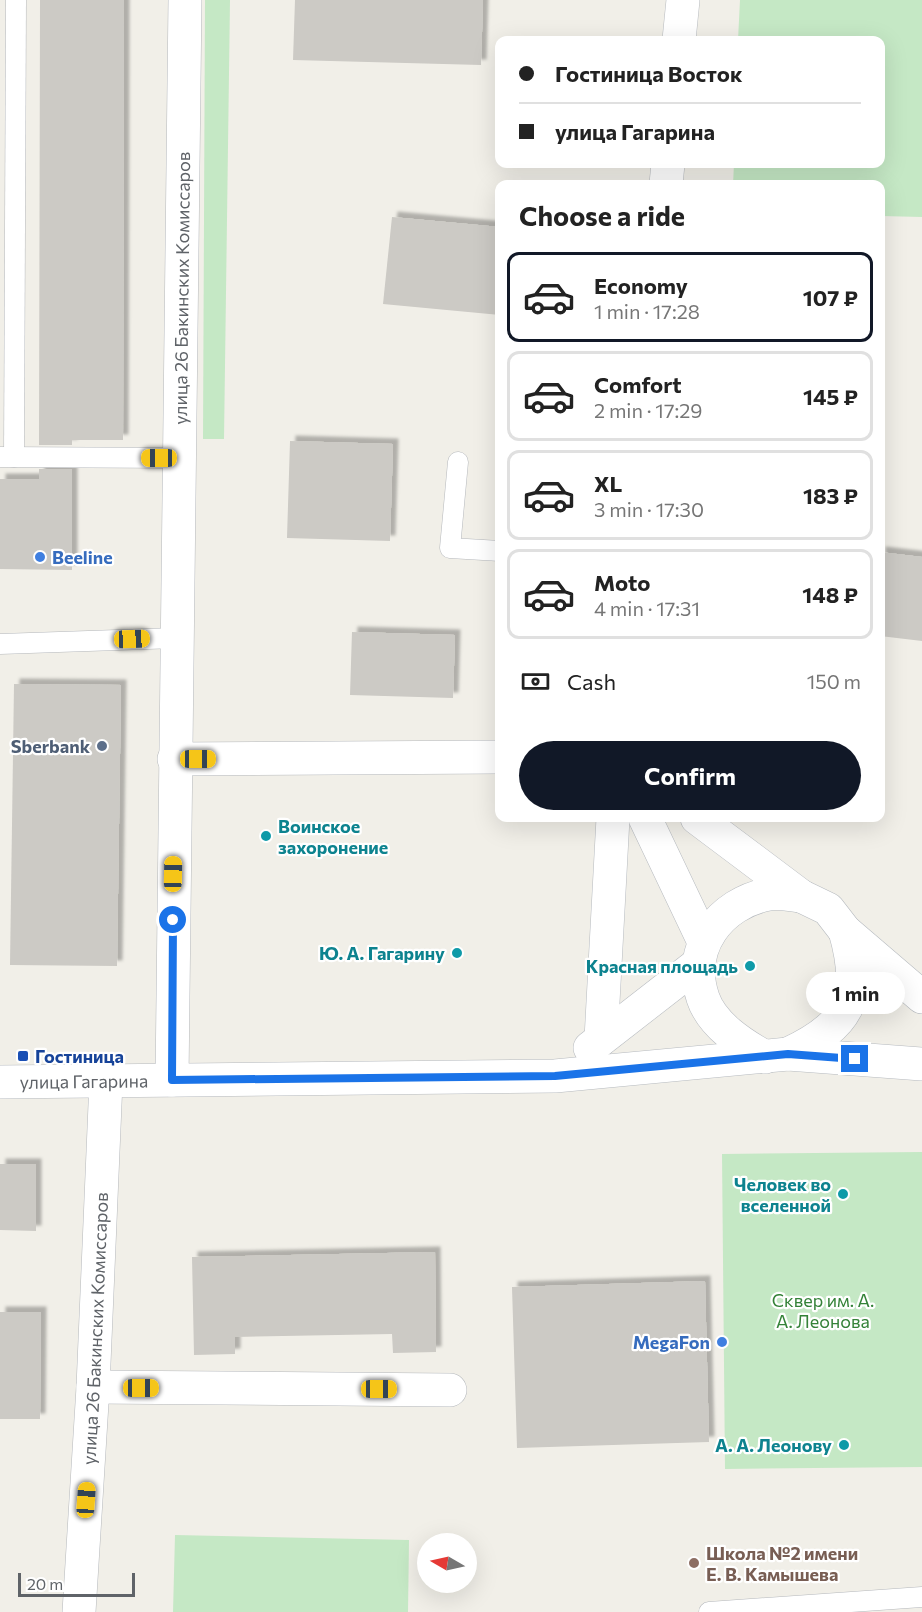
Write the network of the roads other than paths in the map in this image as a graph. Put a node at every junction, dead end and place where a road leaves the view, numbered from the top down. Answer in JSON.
{"nodes":[{"id":1,"x":16,"y":0,"type":"edge"},
{"id":2,"x":185,"y":0,"type":"edge"},
{"id":3,"x":682,"y":0,"type":"edge"},
{"id":4,"x":679,"y":36,"type":"edge"},
{"id":5,"x":8,"y":167,"type":"edge"},
{"id":6,"x":7,"y":457,"type":"edge"},
{"id":7,"x":178,"y":458,"type":"junction"},
{"id":8,"x":458,"y":462,"type":"dead end"},
{"id":9,"x":495,"y":551,"type":"edge"},
{"id":10,"x":176,"y":638,"type":"junction"},
{"id":11,"x":0,"y":644,"type":"edge"},
{"id":12,"x":495,"y":757,"type":"edge"},
{"id":13,"x":174,"y":759,"type":"junction"},
{"id":14,"x":613,"y":822,"type":"edge"},
{"id":15,"x":647,"y":822,"type":"edge"},
{"id":16,"x":702,"y":822,"type":"edge"},
{"id":17,"x":801,"y":896,"type":"junction"},
{"id":18,"x":845,"y":931,"type":"junction"},
{"id":19,"x":701,"y":953,"type":"junction"},
{"id":20,"x":922,"y":997,"type":"edge"},
{"id":21,"x":601,"y":1039,"type":"junction"},
{"id":22,"x":777,"y":1055,"type":"junction"},
{"id":23,"x":922,"y":1064,"type":"edge"},
{"id":24,"x":555,"y":1076,"type":"junction"},
{"id":25,"x":172,"y":1080,"type":"junction"},
{"id":26,"x":106,"y":1081,"type":"junction"},
{"id":27,"x":0,"y":1082,"type":"edge"},
{"id":28,"x":93,"y":1387,"type":"junction"},
{"id":29,"x":450,"y":1390,"type":"dead end"},
{"id":30,"x":922,"y":1597,"type":"edge"},
{"id":31,"x":867,"y":1606,"type":"edge"},
{"id":32,"x":79,"y":1612,"type":"edge"},
{"id":33,"x":709,"y":1612,"type":"edge"}],
"edges":[{"from":1,"to":5,"type":"lane"},
{"from":2,"to":7,"type":"street","name":"улица 26 Бакинских Комиссаров"},
{"from":3,"to":4,"type":"street"},
{"from":5,"to":6,"type":"lane"},
{"from":6,"to":7,"type":"lane"},
{"from":7,"to":10,"type":"street","name":"улица 26 Бакинских Комиссаров"},
{"from":8,"to":9,"type":"lane"},
{"from":10,"to":11,"type":"lane"},
{"from":10,"to":13,"type":"street","name":"улица 26 Бакинских Комиссаров"},
{"from":12,"to":13,"type":"street"},
{"from":13,"to":25,"type":"street","name":"улица 26 Бакинских Комиссаров"},
{"from":14,"to":21,"type":"street"},
{"from":15,"to":19,"type":"street"},
{"from":16,"to":17,"type":"street"},
{"from":17,"to":18,"type":"street"},
{"from":17,"to":19,"type":"street"},
{"from":18,"to":20,"type":"street"},
{"from":18,"to":22,"type":"street"},
{"from":19,"to":21,"type":"street"},
{"from":19,"to":22,"type":"street"},
{"from":21,"to":24,"type":"street"},
{"from":22,"to":23,"type":"street","name":"улица Гагарина"},
{"from":22,"to":24,"type":"street","name":"улица Гагарина"},
{"from":24,"to":25,"type":"street","name":"улица Гагарина"},
{"from":25,"to":26,"type":"street","name":"улица Гагарина"},
{"from":26,"to":27,"type":"street","name":"улица Гагарина"},
{"from":26,"to":28,"type":"street","name":"улица 26 Бакинских Комиссаров"},
{"from":28,"to":29,"type":"street"},
{"from":28,"to":32,"type":"street","name":"улица 26 Бакинских Комиссаров"},
{"from":30,"to":31,"type":"lane"},
{"from":31,"to":33,"type":"lane"}]}
